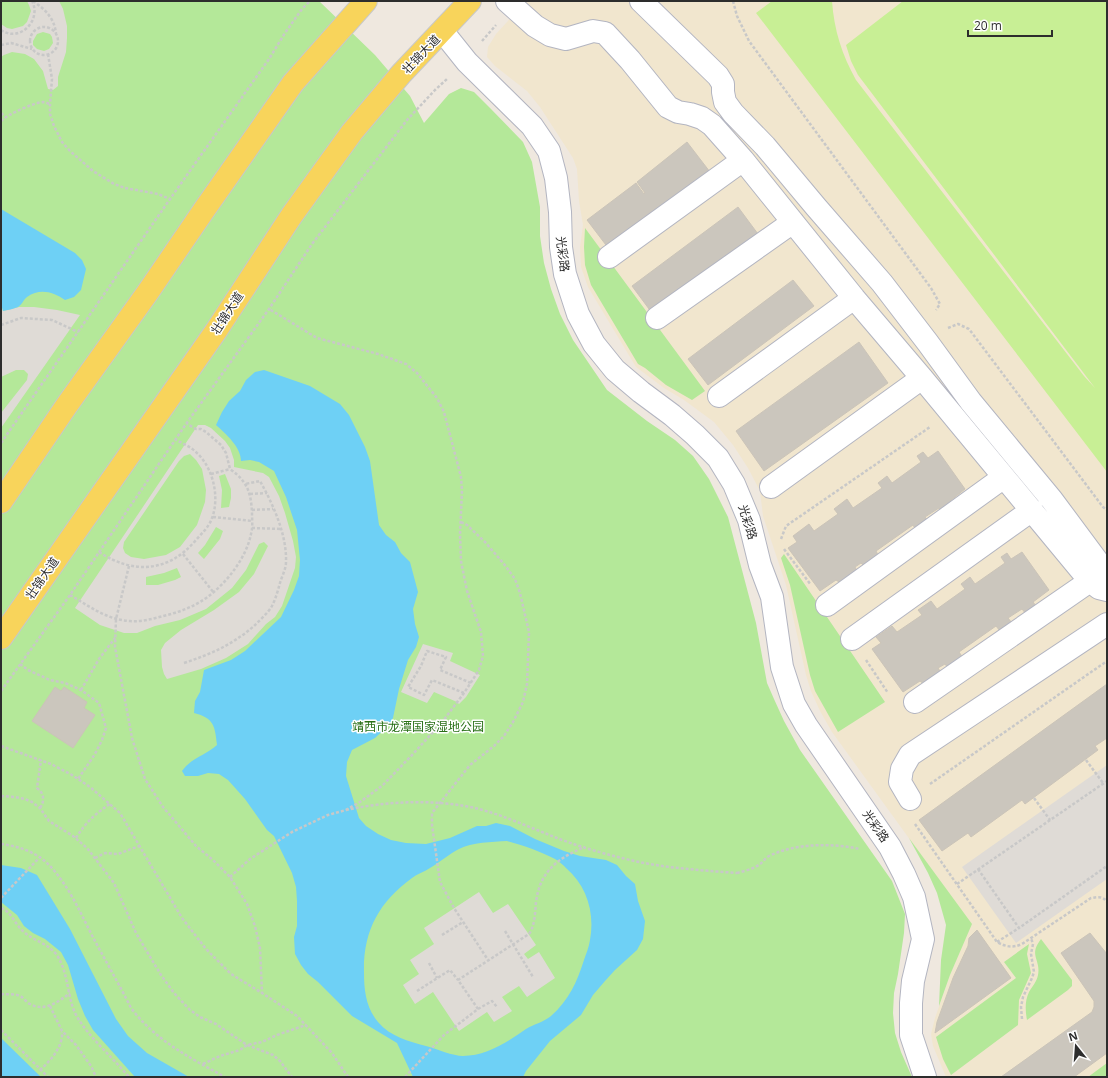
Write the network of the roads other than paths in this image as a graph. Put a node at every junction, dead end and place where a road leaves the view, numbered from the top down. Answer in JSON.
{"nodes":[{"id":1,"x":366,"y":1,"type":"edge"},
{"id":2,"x":470,"y":1,"type":"edge"},
{"id":3,"x":641,"y":1,"type":"edge"},
{"id":4,"x":510,"y":4,"type":"edge"},
{"id":5,"x":443,"y":32,"type":"junction"},
{"id":6,"x":743,"y":160,"type":"junction"},
{"id":7,"x":793,"y":222,"type":"junction"},
{"id":8,"x":609,"y":257,"type":"dead end"},
{"id":9,"x":854,"y":298,"type":"junction"},
{"id":10,"x":657,"y":318,"type":"dead end"},
{"id":11,"x":922,"y":378,"type":"junction"},
{"id":12,"x":719,"y":396,"type":"dead end"},
{"id":13,"x":1004,"y":478,"type":"junction"},
{"id":14,"x":771,"y":487,"type":"dead end"},
{"id":15,"x":1,"y":502,"type":"edge"},
{"id":16,"x":1032,"y":510,"type":"junction"},
{"id":17,"x":1101,"y":582,"type":"edge"},
{"id":18,"x":827,"y":605,"type":"road end"},
{"id":19,"x":1107,"y":624,"type":"edge"},
{"id":20,"x":1,"y":638,"type":"edge"},
{"id":21,"x":852,"y":639,"type":"road end"},
{"id":22,"x":915,"y":702,"type":"dead end"},
{"id":23,"x":910,"y":799,"type":"road end"},
{"id":24,"x":925,"y":1077,"type":"edge"}],
"edges":[{"from":1,"to":15,"type":"main road"},
{"from":2,"to":5,"type":"main road","name":"壮锦大道"},
{"from":3,"to":17,"type":"street"},
{"from":4,"to":6,"type":"street"},
{"from":5,"to":20,"type":"main road","name":"壮锦大道"},
{"from":5,"to":24,"type":"street","name":"光彩路"},
{"from":6,"to":7,"type":"street"},
{"from":6,"to":8,"type":"street"},
{"from":7,"to":9,"type":"street"},
{"from":7,"to":10,"type":"street"},
{"from":9,"to":11,"type":"street"},
{"from":9,"to":12,"type":"street"},
{"from":11,"to":13,"type":"street"},
{"from":11,"to":14,"type":"street"},
{"from":13,"to":16,"type":"street"},
{"from":13,"to":18,"type":"street"},
{"from":16,"to":17,"type":"street"},
{"from":16,"to":21,"type":"street"},
{"from":17,"to":22,"type":"street"},
{"from":19,"to":23,"type":"street"}]}
